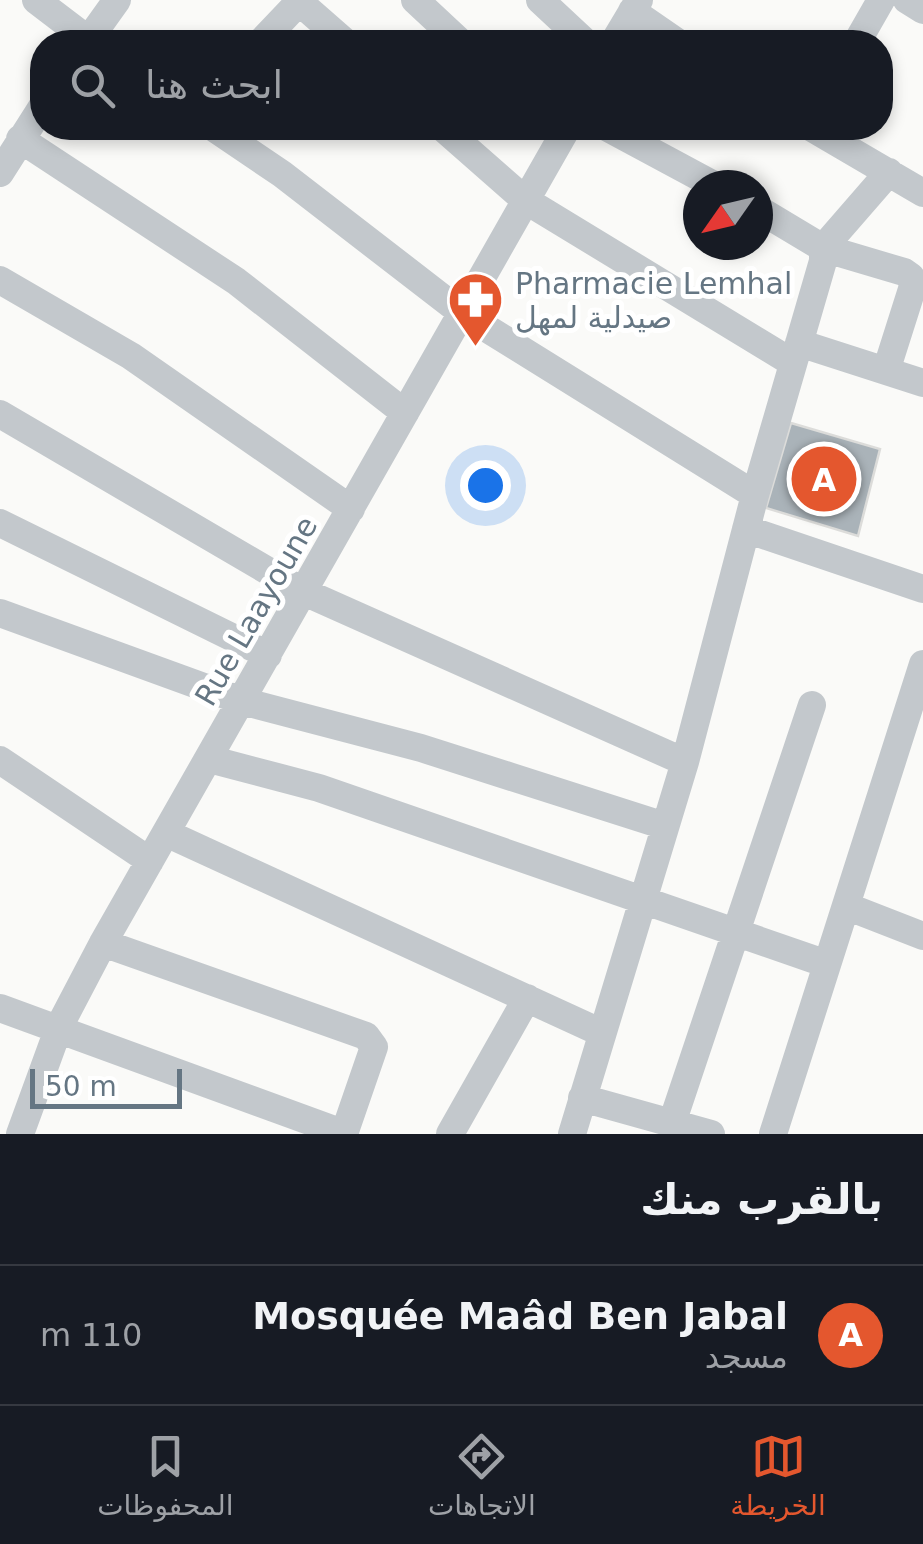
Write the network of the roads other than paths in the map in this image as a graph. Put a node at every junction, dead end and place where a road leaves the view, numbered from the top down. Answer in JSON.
{"nodes":[{"id":1,"x":36,"y":0,"type":"edge"},
{"id":2,"x":116,"y":0,"type":"edge"},
{"id":3,"x":416,"y":0,"type":"edge"},
{"id":4,"x":540,"y":0,"type":"edge"},
{"id":5,"x":881,"y":0,"type":"edge"},
{"id":6,"x":908,"y":0,"type":"edge"},
{"id":7,"x":298,"y":1,"type":"edge"},
{"id":8,"x":636,"y":6,"type":"edge"},
{"id":9,"x":923,"y":10,"type":"edge"},
{"id":10,"x":74,"y":30,"type":"edge"},
{"id":11,"x":97,"y":30,"type":"edge"},
{"id":12,"x":272,"y":30,"type":"edge"},
{"id":13,"x":331,"y":30,"type":"edge"},
{"id":14,"x":447,"y":30,"type":"edge"},
{"id":15,"x":572,"y":30,"type":"edge"},
{"id":16,"x":621,"y":30,"type":"edge"},
{"id":17,"x":663,"y":30,"type":"edge"},
{"id":18,"x":864,"y":30,"type":"edge"},
{"id":19,"x":30,"y":124,"type":"edge"},
{"id":20,"x":20,"y":139,"type":"junction"},
{"id":21,"x":232,"y":140,"type":"edge"},
{"id":22,"x":456,"y":140,"type":"edge"},
{"id":23,"x":556,"y":140,"type":"edge"},
{"id":24,"x":630,"y":140,"type":"edge"},
{"id":25,"x":833,"y":140,"type":"edge"},
{"id":26,"x":686,"y":170,"type":"edge"},
{"id":27,"x":0,"y":172,"type":"edge"},
{"id":28,"x":889,"y":172,"type":"junction"},
{"id":29,"x":923,"y":193,"type":"edge"},
{"id":30,"x":526,"y":200,"type":"junction"},
{"id":31,"x":773,"y":218,"type":"edge"},
{"id":32,"x":823,"y":248,"type":"junction"},
{"id":33,"x":0,"y":280,"type":"edge"},
{"id":34,"x":462,"y":313,"type":"junction"},
{"id":35,"x":796,"y":353,"type":"junction"},
{"id":36,"x":886,"y":371,"type":"junction"},
{"id":37,"x":923,"y":383,"type":"edge"},
{"id":38,"x":405,"y":413,"type":"junction"},
{"id":39,"x":0,"y":414,"type":"edge"},
{"id":40,"x":755,"y":495,"type":"junction"},
{"id":41,"x":351,"y":510,"type":"junction"},
{"id":42,"x":0,"y":522,"type":"edge"},
{"id":43,"x":746,"y":529,"type":"junction"},
{"id":44,"x":923,"y":588,"type":"edge"},
{"id":45,"x":304,"y":592,"type":"junction"},
{"id":46,"x":0,"y":613,"type":"edge"},
{"id":47,"x":268,"y":656,"type":"junction"},
{"id":48,"x":923,"y":664,"type":"edge"},
{"id":49,"x":242,"y":701,"type":"junction"},
{"id":50,"x":812,"y":705,"type":"dead end"},
{"id":51,"x":209,"y":759,"type":"junction"},
{"id":52,"x":0,"y":760,"type":"edge"},
{"id":53,"x":685,"y":762,"type":"junction"},
{"id":54,"x":665,"y":826,"type":"junction"},
{"id":55,"x":166,"y":834,"type":"junction"},
{"id":56,"x":150,"y":861,"type":"junction"},
{"id":57,"x":643,"y":900,"type":"junction"},
{"id":58,"x":846,"y":906,"type":"junction"},
{"id":59,"x":736,"y":933,"type":"junction"},
{"id":60,"x":923,"y":936,"type":"edge"},
{"id":61,"x":102,"y":943,"type":"junction"},
{"id":62,"x":827,"y":964,"type":"junction"},
{"id":63,"x":527,"y":998,"type":"junction"},
{"id":64,"x":0,"y":1008,"type":"edge"},
{"id":65,"x":59,"y":1027,"type":"junction"},
{"id":66,"x":602,"y":1033,"type":"junction"},
{"id":67,"x":582,"y":1098,"type":"junction"},
{"id":68,"x":672,"y":1123,"type":"junction"},
{"id":69,"x":316,"y":1129,"type":"edge"},
{"id":70,"x":13,"y":1130,"type":"edge"},
{"id":71,"x":344,"y":1134,"type":"edge"},
{"id":72,"x":450,"y":1134,"type":"edge"},
{"id":73,"x":572,"y":1134,"type":"edge"},
{"id":74,"x":711,"y":1134,"type":"edge"},
{"id":75,"x":773,"y":1134,"type":"edge"}],
"edges":[{"from":1,"to":10,"type":"street"},
{"from":2,"to":11,"type":"street"},
{"from":3,"to":14,"type":"street"},
{"from":4,"to":15,"type":"street"},
{"from":5,"to":18,"type":"street"},
{"from":6,"to":9,"type":"street"},
{"from":7,"to":12,"type":"street"},
{"from":7,"to":13,"type":"street"},
{"from":8,"to":16,"type":"street"},
{"from":8,"to":17,"type":"street"},
{"from":19,"to":20,"type":"street"},
{"from":20,"to":27,"type":"street"},
{"from":20,"to":38,"type":"street"},
{"from":21,"to":34,"type":"street"},
{"from":22,"to":30,"type":"street"},
{"from":23,"to":30,"type":"street","name":"Rue Laayoune"},
{"from":24,"to":26,"type":"street"},
{"from":25,"to":28,"type":"street"},
{"from":28,"to":29,"type":"street"},
{"from":28,"to":32,"type":"street"},
{"from":30,"to":34,"type":"street","name":"Rue Laayoune"},
{"from":30,"to":35,"type":"street"},
{"from":31,"to":32,"type":"street"},
{"from":32,"to":35,"type":"street"},
{"from":32,"to":36,"type":"street"},
{"from":33,"to":41,"type":"street"},
{"from":34,"to":38,"type":"street","name":"Rue Laayoune"},
{"from":34,"to":40,"type":"street"},
{"from":35,"to":36,"type":"street"},
{"from":35,"to":40,"type":"street"},
{"from":36,"to":37,"type":"street"},
{"from":38,"to":41,"type":"street","name":"Rue Laayoune"},
{"from":39,"to":45,"type":"street"},
{"from":40,"to":43,"type":"street"},
{"from":41,"to":45,"type":"street","name":"Rue Laayoune"},
{"from":42,"to":47,"type":"street"},
{"from":43,"to":44,"type":"street"},
{"from":43,"to":53,"type":"street"},
{"from":45,"to":47,"type":"street","name":"Rue Laayoune"},
{"from":45,"to":53,"type":"street"},
{"from":46,"to":49,"type":"street"},
{"from":47,"to":49,"type":"street","name":"Rue Laayoune"},
{"from":48,"to":58,"type":"street"},
{"from":49,"to":51,"type":"street","name":"Rue Laayoune"},
{"from":49,"to":54,"type":"street"},
{"from":50,"to":59,"type":"street"},
{"from":51,"to":55,"type":"street","name":"Rue Laayoune"},
{"from":51,"to":57,"type":"street"},
{"from":52,"to":56,"type":"street"},
{"from":53,"to":54,"type":"street"},
{"from":54,"to":57,"type":"street"},
{"from":55,"to":56,"type":"street","name":"Rue Laayoune"},
{"from":55,"to":63,"type":"street"},
{"from":56,"to":61,"type":"street","name":"Rue Laayoune"},
{"from":57,"to":59,"type":"street"},
{"from":57,"to":66,"type":"street"},
{"from":58,"to":60,"type":"street"},
{"from":58,"to":62,"type":"street"},
{"from":59,"to":62,"type":"street"},
{"from":59,"to":68,"type":"street"},
{"from":61,"to":65,"type":"street","name":"Rue Laayoune"},
{"from":61,"to":71,"type":"street"},
{"from":62,"to":75,"type":"street"},
{"from":63,"to":66,"type":"street"},
{"from":63,"to":72,"type":"street"},
{"from":64,"to":65,"type":"street"},
{"from":65,"to":69,"type":"street"},
{"from":65,"to":70,"type":"street","name":"Rue Laayoune"},
{"from":66,"to":67,"type":"street"},
{"from":67,"to":68,"type":"street"},
{"from":67,"to":73,"type":"street"},
{"from":68,"to":74,"type":"street"},
{"from":69,"to":71,"type":"street"}]}
